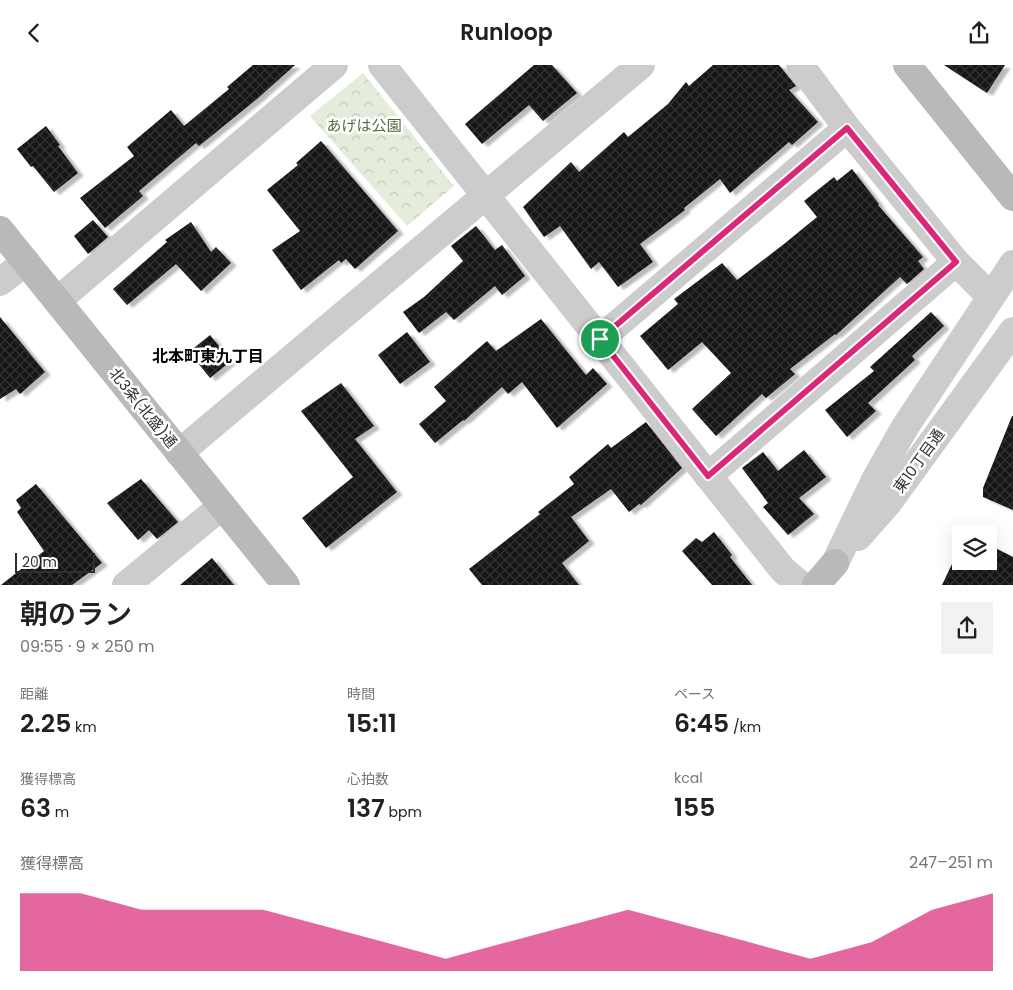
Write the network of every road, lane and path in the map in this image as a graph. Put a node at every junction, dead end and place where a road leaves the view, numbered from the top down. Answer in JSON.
{"nodes":[{"id":1,"x":334,"y":65,"type":"edge"},
{"id":2,"x":382,"y":65,"type":"edge"},
{"id":3,"x":641,"y":65,"type":"edge"},
{"id":4,"x":800,"y":65,"type":"edge"},
{"id":5,"x":907,"y":65,"type":"edge"},
{"id":6,"x":847,"y":128,"type":"junction"},
{"id":7,"x":485,"y":195,"type":"junction"},
{"id":8,"x":1013,"y":197,"type":"edge"},
{"id":9,"x":0,"y":230,"type":"edge"},
{"id":10,"x":26,"y":262,"type":"junction"},
{"id":11,"x":956,"y":262,"type":"junction"},
{"id":12,"x":1013,"y":264,"type":"edge"},
{"id":13,"x":0,"y":282,"type":"edge"},
{"id":14,"x":991,"y":297,"type":"junction"},
{"id":15,"x":58,"y":301,"type":"junction"},
{"id":16,"x":1013,"y":331,"type":"edge"},
{"id":17,"x":600,"y":339,"type":"junction"},
{"id":18,"x":180,"y":453,"type":"junction"},
{"id":19,"x":708,"y":476,"type":"junction"},
{"id":20,"x":222,"y":506,"type":"junction"},
{"id":21,"x":835,"y":563,"type":"junction"},
{"id":22,"x":126,"y":585,"type":"edge"},
{"id":23,"x":286,"y":585,"type":"edge"},
{"id":24,"x":801,"y":585,"type":"edge"},
{"id":25,"x":816,"y":585,"type":"edge"}],
"edges":[{"from":1,"to":15,"type":"street"},
{"from":2,"to":7,"type":"street"},
{"from":3,"to":7,"type":"street"},
{"from":4,"to":6,"type":"street"},
{"from":5,"to":8,"type":"street"},
{"from":6,"to":11,"type":"street"},
{"from":6,"to":17,"type":"street"},
{"from":7,"to":17,"type":"street"},
{"from":7,"to":18,"type":"street"},
{"from":9,"to":10,"type":"street","name":"北3条(北盛)通"},
{"from":10,"to":13,"type":"street"},
{"from":10,"to":15,"type":"street","name":"北3条(北盛)通"},
{"from":11,"to":14,"type":"street"},
{"from":11,"to":19,"type":"street"},
{"from":12,"to":14,"type":"street"},
{"from":14,"to":21,"type":"street"},
{"from":15,"to":18,"type":"street","name":"北3条(北盛)通"},
{"from":16,"to":21,"type":"street","name":"東10丁目通"},
{"from":17,"to":19,"type":"street"},
{"from":18,"to":20,"type":"street","name":"北3条(北盛)通"},
{"from":19,"to":24,"type":"street"},
{"from":20,"to":22,"type":"street"},
{"from":20,"to":23,"type":"street","name":"北3条(北盛)通"},
{"from":21,"to":25,"type":"street","name":"東10丁目通"}]}
